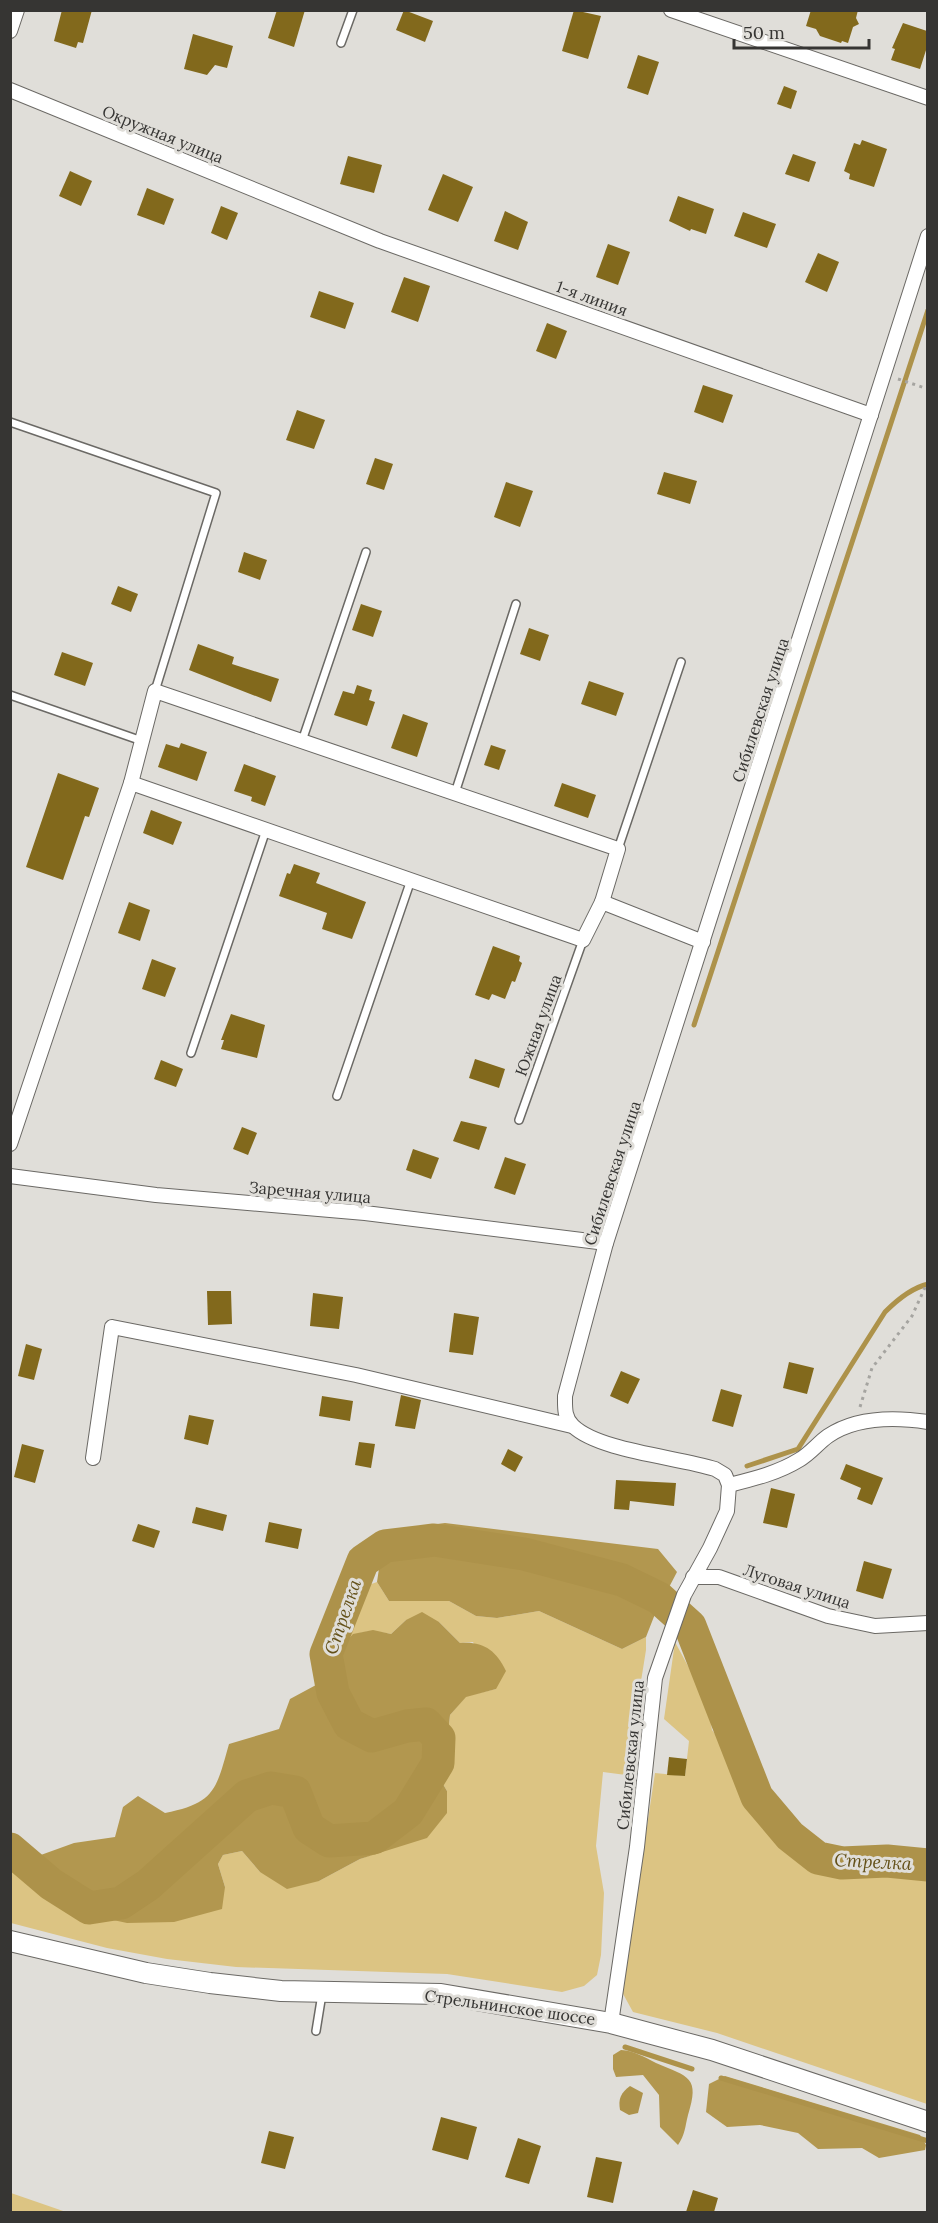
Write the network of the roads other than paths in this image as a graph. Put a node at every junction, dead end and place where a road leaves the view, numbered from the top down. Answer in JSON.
{"nodes":[{"id":1,"x":17,"y":10,"type":"edge"},
{"id":2,"x":353,"y":10,"type":"edge"},
{"id":3,"x":671,"y":10,"type":"edge"},
{"id":4,"x":10,"y":31,"type":"edge"},
{"id":5,"x":341,"y":43,"type":"dead end"},
{"id":6,"x":10,"y":90,"type":"edge"},
{"id":7,"x":927,"y":98,"type":"edge"},
{"id":8,"x":304,"y":209,"type":"joint"},
{"id":9,"x":927,"y":236,"type":"edge"},
{"id":10,"x":871,"y":415,"type":"junction"},
{"id":11,"x":10,"y":422,"type":"edge"},
{"id":12,"x":366,"y":552,"type":"dead end"},
{"id":13,"x":516,"y":604,"type":"dead end"},
{"id":14,"x":681,"y":662,"type":"dead end"},
{"id":15,"x":155,"y":691,"type":"junction"},
{"id":16,"x":10,"y":695,"type":"edge"},
{"id":17,"x":142,"y":741,"type":"junction"},
{"id":18,"x":302,"y":741,"type":"junction"},
{"id":19,"x":131,"y":783,"type":"junction"},
{"id":20,"x":455,"y":793,"type":"junction"},
{"id":21,"x":266,"y":830,"type":"junction"},
{"id":22,"x":618,"y":849,"type":"junction"},
{"id":23,"x":411,"y":880,"type":"junction"},
{"id":24,"x":602,"y":902,"type":"junction"},
{"id":25,"x":583,"y":940,"type":"junction"},
{"id":26,"x":703,"y":942,"type":"junction"},
{"id":27,"x":191,"y":1053,"type":"dead end"},
{"id":28,"x":337,"y":1096,"type":"dead end"},
{"id":29,"x":519,"y":1120,"type":"dead end"},
{"id":30,"x":10,"y":1144,"type":"edge"},
{"id":31,"x":10,"y":1176,"type":"edge"},
{"id":32,"x":606,"y":1243,"type":"junction"},
{"id":33,"x":927,"y":1422,"type":"edge"},
{"id":34,"x":572,"y":1426,"type":"junction"},
{"id":35,"x":93,"y":1458,"type":"dead end"},
{"id":36,"x":729,"y":1485,"type":"junction"},
{"id":37,"x":693,"y":1577,"type":"junction"},
{"id":38,"x":927,"y":1623,"type":"edge"},
{"id":39,"x":10,"y":1941,"type":"edge"},
{"id":40,"x":322,"y":1991,"type":"junction"},
{"id":41,"x":611,"y":2023,"type":"junction"},
{"id":42,"x":316,"y":2031,"type":"dead end"},
{"id":43,"x":927,"y":2122,"type":"edge"}],
"edges":[{"from":1,"to":4,"type":"street"},
{"from":2,"to":5,"type":"lane"},
{"from":3,"to":7,"type":"street"},
{"from":6,"to":8,"type":"street","name":"Окружная улица"},
{"from":8,"to":10,"type":"street","name":"1-я линия"},
{"from":9,"to":10,"type":"street","name":"Сибилевская улица"},
{"from":10,"to":26,"type":"street","name":"Сибилевская улица"},
{"from":11,"to":15,"type":"lane"},
{"from":12,"to":18,"type":"lane"},
{"from":13,"to":20,"type":"lane"},
{"from":14,"to":22,"type":"lane"},
{"from":15,"to":17,"type":"street"},
{"from":15,"to":18,"type":"street"},
{"from":16,"to":17,"type":"lane"},
{"from":17,"to":19,"type":"street"},
{"from":18,"to":20,"type":"street"},
{"from":19,"to":21,"type":"street"},
{"from":19,"to":30,"type":"street"},
{"from":20,"to":22,"type":"street"},
{"from":21,"to":23,"type":"street"},
{"from":21,"to":27,"type":"lane"},
{"from":22,"to":24,"type":"street"},
{"from":23,"to":25,"type":"street"},
{"from":23,"to":28,"type":"lane"},
{"from":24,"to":25,"type":"street"},
{"from":24,"to":26,"type":"street"},
{"from":25,"to":29,"type":"lane","name":"Южная улица"},
{"from":26,"to":32,"type":"street","name":"Сибилевская улица"},
{"from":31,"to":32,"type":"street","name":"Заречная улица"},
{"from":32,"to":34,"type":"street","name":"Сибилевская улица"},
{"from":33,"to":36,"type":"street"},
{"from":34,"to":35,"type":"street"},
{"from":34,"to":36,"type":"street"},
{"from":36,"to":37,"type":"street","name":"Сибилевская улица"},
{"from":37,"to":38,"type":"street","name":"Луговая улица"},
{"from":37,"to":41,"type":"street","name":"Сибилевская улица"},
{"from":39,"to":40,"type":"main road","name":"Стрельнинское шоссе"},
{"from":40,"to":41,"type":"main road","name":"Стрельнинское шоссе"},
{"from":40,"to":42,"type":"lane"},
{"from":41,"to":43,"type":"main road","name":"Стрельнинское шоссе"}]}
